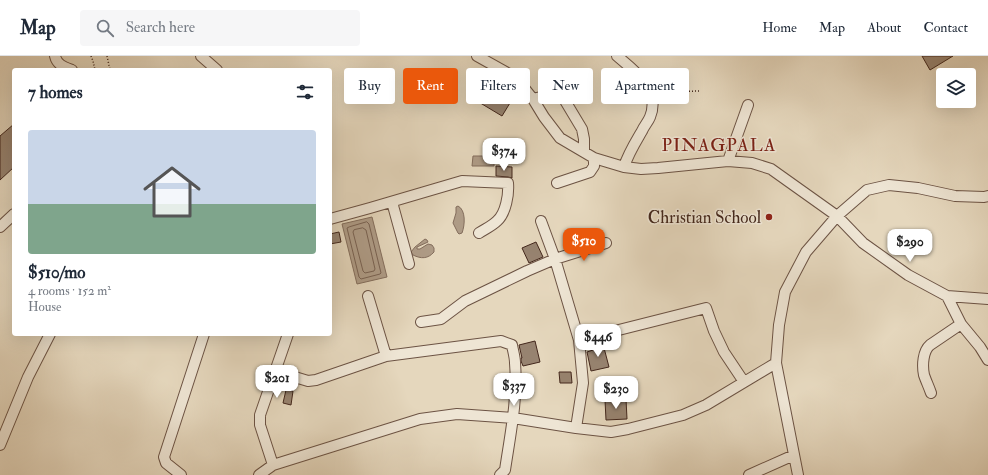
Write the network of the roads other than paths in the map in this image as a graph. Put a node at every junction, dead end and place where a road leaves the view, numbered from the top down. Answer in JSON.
{"nodes":[{"id":1,"x":55,"y":56,"type":"edge"},
{"id":2,"x":201,"y":56,"type":"edge"},
{"id":3,"x":477,"y":56,"type":"edge"},
{"id":4,"x":617,"y":56,"type":"edge"},
{"id":5,"x":68,"y":68,"type":"edge"},
{"id":6,"x":215,"y":68,"type":"edge"},
{"id":7,"x":533,"y":99,"type":"junction"},
{"id":8,"x":748,"y":105,"type":"dead end"},
{"id":9,"x":584,"y":152,"type":"junction"},
{"id":10,"x":594,"y":158,"type":"junction"},
{"id":11,"x":728,"y":161,"type":"junction"},
{"id":12,"x":624,"y":167,"type":"junction"},
{"id":13,"x":557,"y":183,"type":"dead end"},
{"id":14,"x":988,"y":196,"type":"edge"},
{"id":15,"x":392,"y":202,"type":"junction"},
{"id":16,"x":12,"y":216,"type":"edge"},
{"id":17,"x":837,"y":216,"type":"junction"},
{"id":18,"x":332,"y":218,"type":"edge"},
{"id":19,"x":541,"y":221,"type":"dead end"},
{"id":20,"x":0,"y":227,"type":"edge"},
{"id":21,"x":478,"y":233,"type":"dead end"},
{"id":22,"x":606,"y":243,"type":"dead end"},
{"id":23,"x":555,"y":260,"type":"junction"},
{"id":24,"x":409,"y":264,"type":"dead end"},
{"id":25,"x":368,"y":296,"type":"dead end"},
{"id":26,"x":947,"y":296,"type":"junction"},
{"id":27,"x":988,"y":299,"type":"edge"},
{"id":28,"x":421,"y":322,"type":"dead end"},
{"id":29,"x":961,"y":324,"type":"junction"},
{"id":30,"x":49,"y":336,"type":"edge"},
{"id":31,"x":203,"y":336,"type":"edge"},
{"id":32,"x":287,"y":336,"type":"edge"},
{"id":33,"x":579,"y":340,"type":"junction"},
{"id":34,"x":386,"y":356,"type":"junction"},
{"id":35,"x":988,"y":360,"type":"edge"},
{"id":36,"x":776,"y":363,"type":"junction"},
{"id":37,"x":275,"y":371,"type":"junction"},
{"id":38,"x":744,"y":382,"type":"junction"},
{"id":39,"x":931,"y":393,"type":"dead end"},
{"id":40,"x":513,"y":418,"type":"junction"},
{"id":41,"x":576,"y":428,"type":"junction"},
{"id":42,"x":0,"y":445,"type":"edge"},
{"id":43,"x":794,"y":455,"type":"junction"},
{"id":44,"x":273,"y":465,"type":"junction"},
{"id":45,"x":180,"y":475,"type":"edge"},
{"id":46,"x":259,"y":475,"type":"edge"},
{"id":47,"x":500,"y":475,"type":"edge"},
{"id":48,"x":749,"y":475,"type":"edge"},
{"id":49,"x":798,"y":475,"type":"edge"}],
"edges":[{"from":1,"to":5,"type":"street"},
{"from":2,"to":6,"type":"street"},
{"from":3,"to":7,"type":"street"},
{"from":4,"to":12,"type":"street"},
{"from":7,"to":9,"type":"street"},
{"from":7,"to":9,"type":"street"},
{"from":8,"to":11,"type":"street"},
{"from":9,"to":10,"type":"street"},
{"from":10,"to":12,"type":"street"},
{"from":10,"to":13,"type":"street"},
{"from":11,"to":12,"type":"street"},
{"from":11,"to":17,"type":"street"},
{"from":14,"to":17,"type":"street"},
{"from":15,"to":18,"type":"street"},
{"from":15,"to":21,"type":"street"},
{"from":15,"to":24,"type":"street"},
{"from":16,"to":20,"type":"street"},
{"from":17,"to":26,"type":"street"},
{"from":17,"to":36,"type":"street"},
{"from":19,"to":23,"type":"street"},
{"from":22,"to":23,"type":"street"},
{"from":23,"to":28,"type":"street"},
{"from":23,"to":33,"type":"street"},
{"from":25,"to":34,"type":"street"},
{"from":26,"to":27,"type":"street"},
{"from":26,"to":29,"type":"street"},
{"from":29,"to":35,"type":"street"},
{"from":29,"to":39,"type":"street"},
{"from":30,"to":42,"type":"street"},
{"from":31,"to":45,"type":"street"},
{"from":32,"to":37,"type":"street"},
{"from":33,"to":38,"type":"street"},
{"from":33,"to":41,"type":"street"},
{"from":34,"to":37,"type":"street"},
{"from":34,"to":40,"type":"street"},
{"from":36,"to":38,"type":"street"},
{"from":36,"to":43,"type":"street"},
{"from":37,"to":44,"type":"street"},
{"from":38,"to":41,"type":"street"},
{"from":40,"to":41,"type":"street"},
{"from":40,"to":44,"type":"street"},
{"from":40,"to":47,"type":"street"},
{"from":43,"to":48,"type":"street"},
{"from":43,"to":49,"type":"street"},
{"from":44,"to":46,"type":"street"}]}
